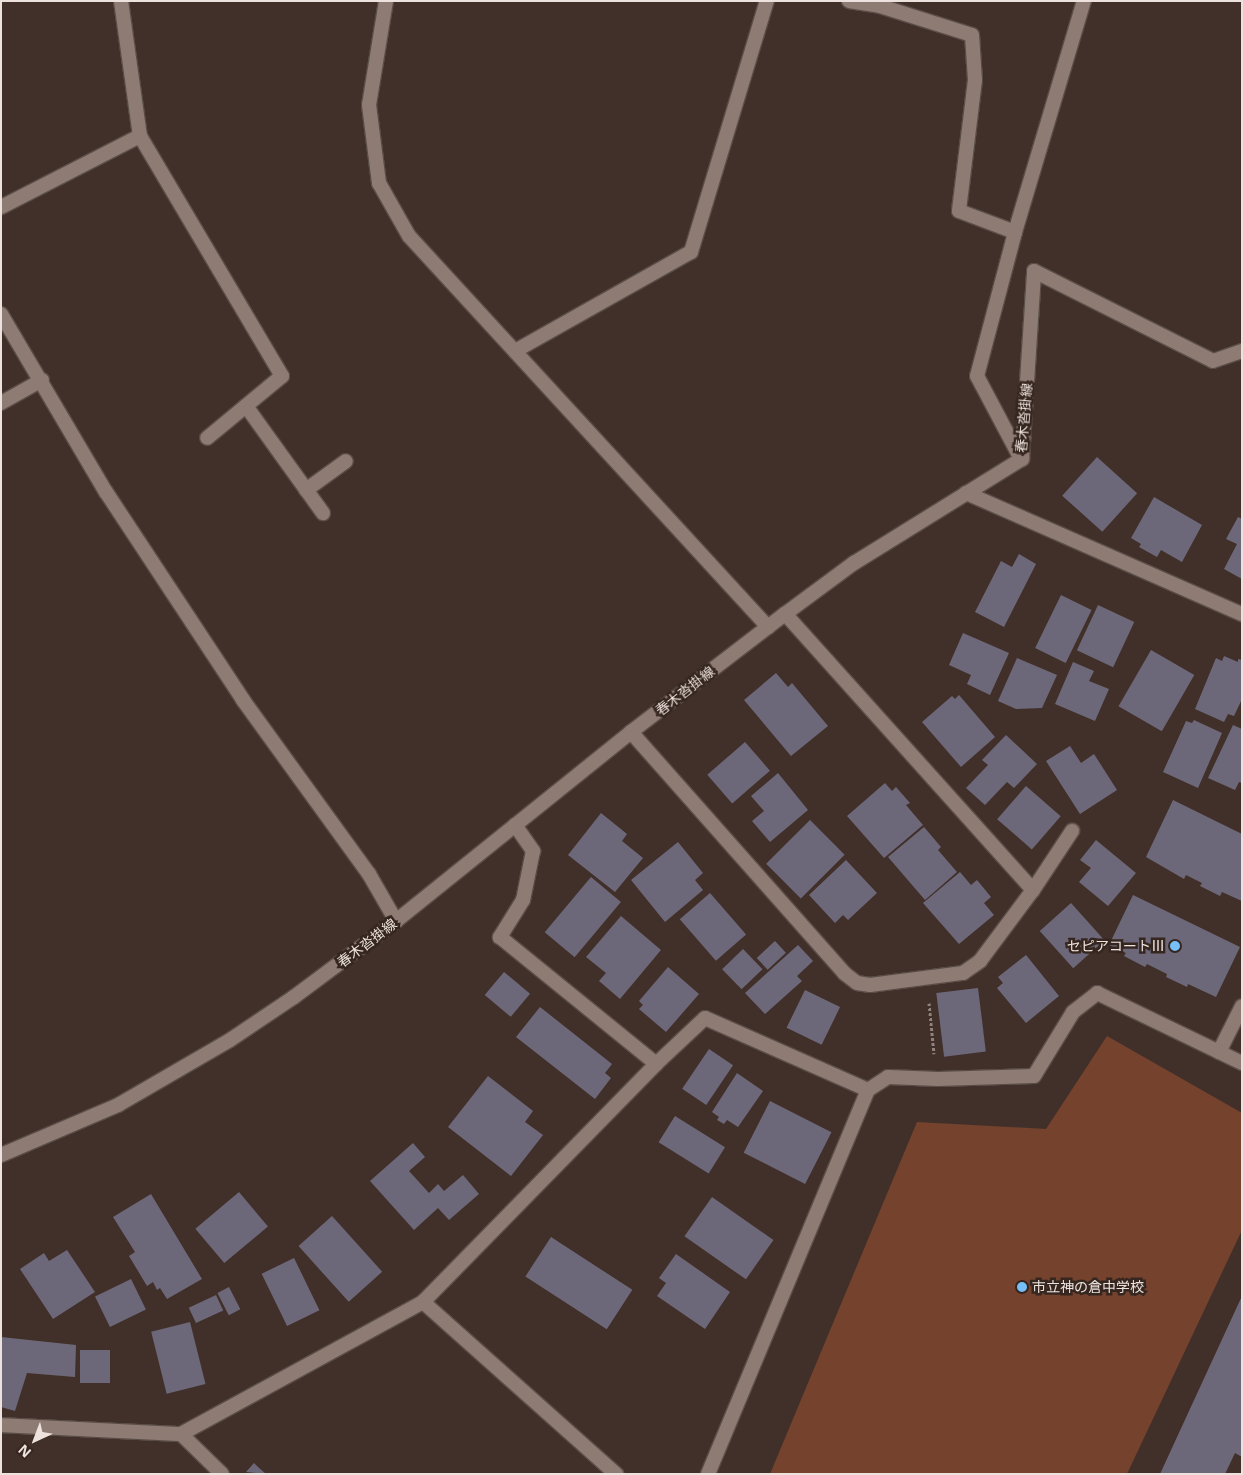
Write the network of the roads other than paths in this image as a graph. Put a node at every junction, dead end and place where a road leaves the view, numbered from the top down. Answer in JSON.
{"nodes":[{"id":1,"x":121,"y":1,"type":"edge"},
{"id":2,"x":386,"y":1,"type":"edge"},
{"id":3,"x":767,"y":1,"type":"edge"},
{"id":4,"x":849,"y":1,"type":"edge"},
{"id":5,"x":1084,"y":1,"type":"edge"},
{"id":6,"x":140,"y":136,"type":"junction"},
{"id":7,"x":1,"y":207,"type":"edge"},
{"id":8,"x":1015,"y":232,"type":"junction"},
{"id":9,"x":1,"y":314,"type":"edge"},
{"id":10,"x":515,"y":351,"type":"junction"},
{"id":11,"x":1242,"y":351,"type":"edge"},
{"id":12,"x":42,"y":380,"type":"junction"},
{"id":13,"x":1,"y":403,"type":"edge"},
{"id":14,"x":246,"y":406,"type":"junction"},
{"id":15,"x":207,"y":438,"type":"dead end"},
{"id":16,"x":1021,"y":459,"type":"junction"},
{"id":17,"x":346,"y":461,"type":"dead end"},
{"id":18,"x":306,"y":490,"type":"junction"},
{"id":19,"x":966,"y":492,"type":"junction"},
{"id":20,"x":323,"y":513,"type":"dead end"},
{"id":21,"x":785,"y":614,"type":"junction"},
{"id":22,"x":1242,"y":614,"type":"edge"},
{"id":23,"x":768,"y":627,"type":"junction"},
{"id":24,"x":631,"y":732,"type":"junction"},
{"id":25,"x":515,"y":825,"type":"junction"},
{"id":26,"x":1072,"y":831,"type":"dead end"},
{"id":27,"x":1033,"y":890,"type":"junction"},
{"id":28,"x":396,"y":921,"type":"junction"},
{"id":29,"x":1242,"y":1006,"type":"edge"},
{"id":30,"x":1219,"y":1052,"type":"junction"},
{"id":31,"x":1242,"y":1063,"type":"edge"},
{"id":32,"x":656,"y":1064,"type":"junction"},
{"id":33,"x":868,"y":1090,"type":"junction"},
{"id":34,"x":1,"y":1155,"type":"edge"},
{"id":35,"x":423,"y":1302,"type":"junction"},
{"id":36,"x":1,"y":1425,"type":"edge"},
{"id":37,"x":181,"y":1434,"type":"junction"},
{"id":38,"x":222,"y":1474,"type":"edge"},
{"id":39,"x":616,"y":1474,"type":"edge"},
{"id":40,"x":708,"y":1474,"type":"edge"}],
"edges":[{"from":1,"to":6,"type":"street"},
{"from":2,"to":10,"type":"street"},
{"from":3,"to":10,"type":"street"},
{"from":4,"to":8,"type":"street"},
{"from":5,"to":8,"type":"street"},
{"from":6,"to":7,"type":"street"},
{"from":6,"to":14,"type":"street"},
{"from":8,"to":16,"type":"street"},
{"from":9,"to":12,"type":"street"},
{"from":10,"to":23,"type":"street"},
{"from":11,"to":16,"type":"street","name":"春木沓掛線"},
{"from":12,"to":13,"type":"street"},
{"from":12,"to":28,"type":"street"},
{"from":14,"to":15,"type":"street"},
{"from":14,"to":18,"type":"street"},
{"from":16,"to":19,"type":"street","name":"春木沓掛線"},
{"from":17,"to":18,"type":"street"},
{"from":18,"to":20,"type":"street"},
{"from":19,"to":21,"type":"street","name":"春木沓掛線"},
{"from":19,"to":22,"type":"street"},
{"from":21,"to":23,"type":"street","name":"春木沓掛線"},
{"from":21,"to":27,"type":"street"},
{"from":23,"to":24,"type":"street","name":"春木沓掛線"},
{"from":24,"to":25,"type":"street","name":"春木沓掛線"},
{"from":24,"to":27,"type":"street"},
{"from":25,"to":28,"type":"street","name":"春木沓掛線"},
{"from":25,"to":32,"type":"street"},
{"from":26,"to":27,"type":"street"},
{"from":28,"to":34,"type":"street","name":"春木沓掛線"},
{"from":29,"to":30,"type":"street"},
{"from":30,"to":31,"type":"street"},
{"from":30,"to":33,"type":"street"},
{"from":32,"to":33,"type":"street"},
{"from":32,"to":35,"type":"street"},
{"from":33,"to":40,"type":"street"},
{"from":35,"to":37,"type":"street"},
{"from":35,"to":39,"type":"street"},
{"from":36,"to":37,"type":"street"},
{"from":37,"to":38,"type":"street"}]}
